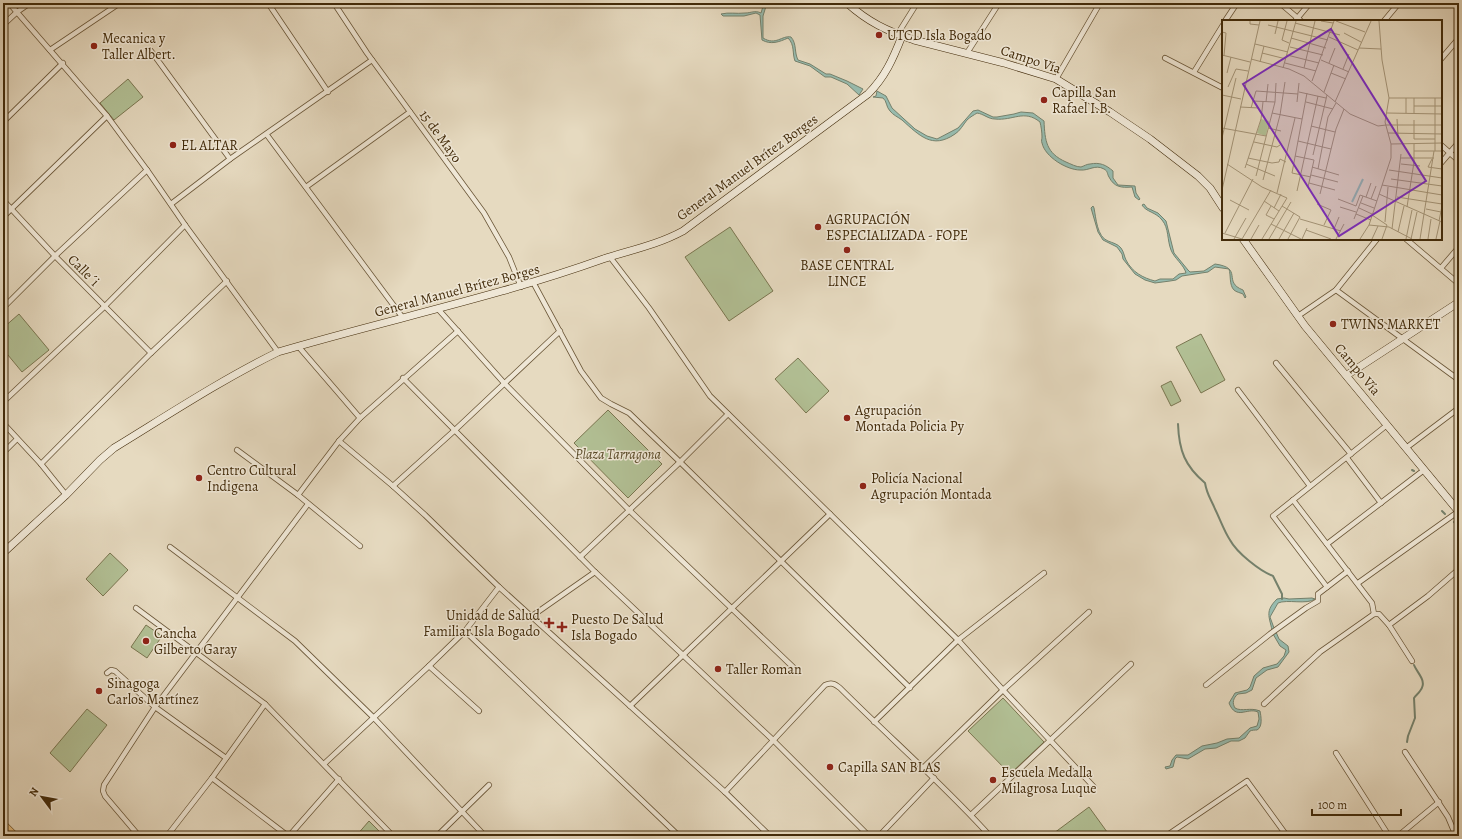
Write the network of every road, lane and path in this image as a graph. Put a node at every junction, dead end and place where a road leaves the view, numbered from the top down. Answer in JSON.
{"nodes":[{"id":1,"x":8,"y":3,"type":"edge"},
{"id":2,"x":30,"y":3,"type":"edge"},
{"id":3,"x":120,"y":3,"type":"edge"},
{"id":4,"x":268,"y":3,"type":"edge"},
{"id":5,"x":334,"y":3,"type":"edge"},
{"id":6,"x":847,"y":3,"type":"edge"},
{"id":7,"x":917,"y":3,"type":"edge"},
{"id":8,"x":999,"y":3,"type":"edge"},
{"id":9,"x":1100,"y":3,"type":"edge"},
{"id":10,"x":1237,"y":3,"type":"edge"},
{"id":11,"x":1280,"y":3,"type":"edge"},
{"id":12,"x":1310,"y":3,"type":"edge"},
{"id":13,"x":1399,"y":3,"type":"edge"},
{"id":14,"x":17,"y":12,"type":"junction"},
{"id":15,"x":1226,"y":20,"type":"edge"},
{"id":16,"x":1298,"y":20,"type":"edge"},
{"id":17,"x":1385,"y":20,"type":"edge"},
{"id":18,"x":3,"y":25,"type":"edge"},
{"id":19,"x":1222,"y":27,"type":"edge"},
{"id":20,"x":900,"y":35,"type":"junction"},
{"id":21,"x":1459,"y":38,"type":"edge"},
{"id":22,"x":50,"y":50,"type":"junction"},
{"id":23,"x":151,"y":51,"type":"dead end"},
{"id":24,"x":967,"y":53,"type":"junction"},
{"id":25,"x":1165,"y":58,"type":"dead end"},
{"id":26,"x":1442,"y":58,"type":"edge"},
{"id":27,"x":372,"y":60,"type":"junction"},
{"id":28,"x":63,"y":63,"type":"junction"},
{"id":29,"x":1194,"y":72,"type":"junction"},
{"id":30,"x":1056,"y":79,"type":"junction"},
{"id":31,"x":1222,"y":87,"type":"edge"},
{"id":32,"x":328,"y":92,"type":"junction"},
{"id":33,"x":410,"y":112,"type":"junction"},
{"id":34,"x":107,"y":116,"type":"junction"},
{"id":35,"x":3,"y":122,"type":"edge"},
{"id":36,"x":267,"y":135,"type":"junction"},
{"id":37,"x":1459,"y":142,"type":"edge"},
{"id":38,"x":1442,"y":146,"type":"edge"},
{"id":39,"x":1450,"y":153,"type":"junction"},
{"id":40,"x":230,"y":159,"type":"junction"},
{"id":41,"x":1459,"y":161,"type":"edge"},
{"id":42,"x":1442,"y":162,"type":"edge"},
{"id":43,"x":147,"y":170,"type":"junction"},
{"id":44,"x":306,"y":187,"type":"junction"},
{"id":45,"x":3,"y":200,"type":"edge"},
{"id":46,"x":171,"y":204,"type":"junction"},
{"id":47,"x":1222,"y":206,"type":"edge"},
{"id":48,"x":11,"y":209,"type":"junction"},
{"id":49,"x":3,"y":217,"type":"edge"},
{"id":50,"x":185,"y":225,"type":"junction"},
{"id":51,"x":1244,"y":240,"type":"edge"},
{"id":52,"x":1376,"y":240,"type":"edge"},
{"id":53,"x":1407,"y":240,"type":"edge"},
{"id":54,"x":1459,"y":247,"type":"edge"},
{"id":55,"x":55,"y":256,"type":"junction"},
{"id":56,"x":610,"y":257,"type":"junction"},
{"id":57,"x":1441,"y":268,"type":"junction"},
{"id":58,"x":227,"y":281,"type":"junction"},
{"id":59,"x":533,"y":282,"type":"junction"},
{"id":60,"x":1459,"y":284,"type":"edge"},
{"id":61,"x":521,"y":287,"type":"junction"},
{"id":62,"x":1336,"y":290,"type":"junction"},
{"id":63,"x":1459,"y":302,"type":"edge"},
{"id":64,"x":105,"y":306,"type":"junction"},
{"id":65,"x":3,"y":308,"type":"edge"},
{"id":66,"x":438,"y":309,"type":"junction"},
{"id":67,"x":1298,"y":316,"type":"junction"},
{"id":68,"x":403,"y":318,"type":"junction"},
{"id":69,"x":458,"y":331,"type":"junction"},
{"id":70,"x":560,"y":331,"type":"junction"},
{"id":71,"x":1402,"y":339,"type":"junction"},
{"id":72,"x":298,"y":346,"type":"junction"},
{"id":73,"x":278,"y":352,"type":"junction"},
{"id":74,"x":151,"y":353,"type":"junction"},
{"id":75,"x":1276,"y":363,"type":"dead end"},
{"id":76,"x":1347,"y":375,"type":"junction"},
{"id":77,"x":404,"y":378,"type":"junction"},
{"id":78,"x":1459,"y":380,"type":"edge"},
{"id":79,"x":505,"y":384,"type":"junction"},
{"id":80,"x":1238,"y":390,"type":"dead end"},
{"id":81,"x":3,"y":402,"type":"edge"},
{"id":82,"x":1459,"y":408,"type":"edge"},
{"id":83,"x":728,"y":414,"type":"junction"},
{"id":84,"x":360,"y":418,"type":"junction"},
{"id":85,"x":3,"y":423,"type":"edge"},
{"id":86,"x":1387,"y":425,"type":"junction"},
{"id":87,"x":455,"y":430,"type":"junction"},
{"id":88,"x":17,"y":439,"type":"junction"},
{"id":89,"x":339,"y":441,"type":"junction"},
{"id":90,"x":1406,"y":448,"type":"junction"},
{"id":91,"x":237,"y":450,"type":"dead end"},
{"id":92,"x":3,"y":453,"type":"edge"},
{"id":93,"x":1351,"y":454,"type":"junction"},
{"id":94,"x":1347,"y":458,"type":"junction"},
{"id":95,"x":680,"y":462,"type":"junction"},
{"id":96,"x":41,"y":464,"type":"junction"},
{"id":97,"x":1424,"y":470,"type":"junction"},
{"id":98,"x":393,"y":486,"type":"junction"},
{"id":99,"x":1310,"y":486,"type":"junction"},
{"id":100,"x":66,"y":495,"type":"junction"},
{"id":101,"x":298,"y":495,"type":"junction"},
{"id":102,"x":1293,"y":500,"type":"junction"},
{"id":103,"x":1381,"y":503,"type":"junction"},
{"id":104,"x":308,"y":504,"type":"junction"},
{"id":105,"x":628,"y":510,"type":"junction"},
{"id":106,"x":1459,"y":511,"type":"edge"},
{"id":107,"x":830,"y":514,"type":"junction"},
{"id":108,"x":1327,"y":544,"type":"junction"},
{"id":109,"x":360,"y":546,"type":"dead end"},
{"id":110,"x":170,"y":547,"type":"dead end"},
{"id":111,"x":3,"y":553,"type":"edge"},
{"id":112,"x":580,"y":556,"type":"junction"},
{"id":113,"x":781,"y":562,"type":"junction"},
{"id":114,"x":1459,"y":569,"type":"edge"},
{"id":115,"x":1348,"y":571,"type":"junction"},
{"id":116,"x":595,"y":572,"type":"junction"},
{"id":117,"x":1044,"y":574,"type":"dead end"},
{"id":118,"x":1358,"y":583,"type":"junction"},
{"id":119,"x":499,"y":587,"type":"junction"},
{"id":120,"x":1327,"y":587,"type":"junction"},
{"id":121,"x":239,"y":598,"type":"junction"},
{"id":122,"x":136,"y":608,"type":"dead end"},
{"id":123,"x":731,"y":609,"type":"junction"},
{"id":124,"x":1089,"y":612,"type":"dead end"},
{"id":125,"x":1374,"y":614,"type":"junction"},
{"id":126,"x":532,"y":616,"type":"junction"},
{"id":127,"x":1389,"y":625,"type":"junction"},
{"id":128,"x":464,"y":631,"type":"junction"},
{"id":129,"x":958,"y":640,"type":"junction"},
{"id":130,"x":196,"y":652,"type":"junction"},
{"id":131,"x":684,"y":655,"type":"junction"},
{"id":132,"x":1412,"y":661,"type":"dead end"},
{"id":133,"x":1131,"y":664,"type":"dead end"},
{"id":134,"x":429,"y":666,"type":"junction"},
{"id":135,"x":794,"y":668,"type":"dead end"},
{"id":136,"x":106,"y":673,"type":"dead end"},
{"id":137,"x":1206,"y":685,"type":"dead end"},
{"id":138,"x":910,"y":688,"type":"junction"},
{"id":139,"x":1002,"y":690,"type":"junction"},
{"id":140,"x":265,"y":704,"type":"junction"},
{"id":141,"x":1264,"y":704,"type":"dead end"},
{"id":142,"x":630,"y":706,"type":"junction"},
{"id":143,"x":155,"y":707,"type":"junction"},
{"id":144,"x":479,"y":711,"type":"dead end"},
{"id":145,"x":374,"y":718,"type":"junction"},
{"id":146,"x":874,"y":722,"type":"junction"},
{"id":147,"x":1051,"y":740,"type":"junction"},
{"id":148,"x":774,"y":741,"type":"junction"},
{"id":149,"x":1405,"y":752,"type":"dead end"},
{"id":150,"x":1336,"y":754,"type":"dead end"},
{"id":151,"x":226,"y":758,"type":"junction"},
{"id":152,"x":324,"y":764,"type":"junction"},
{"id":153,"x":923,"y":768,"type":"junction"},
{"id":154,"x":212,"y":778,"type":"junction"},
{"id":155,"x":934,"y":778,"type":"junction"},
{"id":156,"x":339,"y":779,"type":"junction"},
{"id":157,"x":489,"y":785,"type":"dead end"},
{"id":158,"x":1094,"y":787,"type":"dead end"},
{"id":159,"x":725,"y":792,"type":"junction"},
{"id":160,"x":1439,"y":802,"type":"junction"},
{"id":161,"x":462,"y":812,"type":"junction"},
{"id":162,"x":971,"y":815,"type":"junction"},
{"id":163,"x":3,"y":824,"type":"edge"},
{"id":164,"x":15,"y":836,"type":"edge"},
{"id":165,"x":139,"y":836,"type":"edge"},
{"id":166,"x":167,"y":836,"type":"edge"},
{"id":167,"x":289,"y":836,"type":"edge"},
{"id":168,"x":393,"y":836,"type":"edge"},
{"id":169,"x":437,"y":836,"type":"edge"},
{"id":170,"x":485,"y":836,"type":"edge"},
{"id":171,"x":679,"y":836,"type":"edge"},
{"id":172,"x":770,"y":836,"type":"edge"},
{"id":173,"x":869,"y":836,"type":"edge"},
{"id":174,"x":879,"y":836,"type":"edge"},
{"id":175,"x":990,"y":836,"type":"edge"},
{"id":176,"x":1166,"y":836,"type":"edge"},
{"id":177,"x":1287,"y":836,"type":"edge"},
{"id":178,"x":1389,"y":836,"type":"edge"},
{"id":179,"x":1398,"y":836,"type":"edge"},
{"id":180,"x":1456,"y":836,"type":"edge"}],
"edges":[{"from":1,"to":14,"type":"street"},
{"from":2,"to":14,"type":"street"},
{"from":3,"to":22,"type":"street"},
{"from":4,"to":32,"type":"street"},
{"from":5,"to":27,"type":"street","name":"15 de Mayo"},
{"from":6,"to":20,"type":"street","name":"Campo Vía"},
{"from":7,"to":20,"type":"street"},
{"from":8,"to":24,"type":"street"},
{"from":9,"to":30,"type":"street"},
{"from":10,"to":15,"type":"street"},
{"from":11,"to":16,"type":"street"},
{"from":12,"to":16,"type":"street"},
{"from":13,"to":17,"type":"street"},
{"from":14,"to":18,"type":"street"},
{"from":14,"to":22,"type":"street"},
{"from":19,"to":29,"type":"street"},
{"from":20,"to":24,"type":"street","name":"Campo Vía"},
{"from":20,"to":56,"type":"street","name":"General Manuel Brítez Borges"},
{"from":21,"to":26,"type":"street"},
{"from":22,"to":28,"type":"street"},
{"from":23,"to":40,"type":"street"},
{"from":24,"to":30,"type":"street","name":"Campo Vía"},
{"from":25,"to":29,"type":"street"},
{"from":27,"to":32,"type":"street"},
{"from":27,"to":33,"type":"street","name":"15 de Mayo"},
{"from":28,"to":34,"type":"street"},
{"from":28,"to":35,"type":"street"},
{"from":29,"to":31,"type":"street"},
{"from":30,"to":47,"type":"street","name":"Campo Vía"},
{"from":32,"to":36,"type":"street"},
{"from":33,"to":44,"type":"street"},
{"from":33,"to":61,"type":"street","name":"15 de Mayo"},
{"from":34,"to":43,"type":"street"},
{"from":34,"to":48,"type":"street"},
{"from":36,"to":40,"type":"street"},
{"from":36,"to":44,"type":"street"},
{"from":37,"to":39,"type":"street"},
{"from":38,"to":39,"type":"street"},
{"from":39,"to":41,"type":"street"},
{"from":39,"to":42,"type":"street"},
{"from":40,"to":46,"type":"street"},
{"from":43,"to":46,"type":"street"},
{"from":43,"to":55,"type":"street"},
{"from":44,"to":68,"type":"street"},
{"from":45,"to":48,"type":"street","name":"Calle´i"},
{"from":46,"to":50,"type":"street"},
{"from":48,"to":49,"type":"street"},
{"from":48,"to":55,"type":"street","name":"Calle´i"},
{"from":50,"to":58,"type":"street"},
{"from":50,"to":64,"type":"street"},
{"from":51,"to":67,"type":"street","name":"Campo Vía"},
{"from":52,"to":62,"type":"street"},
{"from":53,"to":57,"type":"street"},
{"from":54,"to":57,"type":"street"},
{"from":55,"to":64,"type":"street","name":"Calle´i"},
{"from":55,"to":65,"type":"street"},
{"from":56,"to":59,"type":"street","name":"General Manuel Brítez Borges"},
{"from":56,"to":83,"type":"street"},
{"from":57,"to":60,"type":"street"},
{"from":58,"to":73,"type":"street"},
{"from":58,"to":74,"type":"street"},
{"from":59,"to":61,"type":"street","name":"General Manuel Brítez Borges"},
{"from":59,"to":70,"type":"street"},
{"from":61,"to":66,"type":"street","name":"General Manuel Brítez Borges"},
{"from":62,"to":67,"type":"street"},
{"from":62,"to":71,"type":"street"},
{"from":63,"to":71,"type":"street"},
{"from":64,"to":74,"type":"street","name":"Calle´i"},
{"from":64,"to":81,"type":"street"},
{"from":66,"to":68,"type":"street","name":"General Manuel Brítez Borges"},
{"from":66,"to":69,"type":"street"},
{"from":67,"to":76,"type":"street","name":"Campo Vía"},
{"from":68,"to":72,"type":"street","name":"General Manuel Brítez Borges"},
{"from":69,"to":77,"type":"street"},
{"from":69,"to":79,"type":"street"},
{"from":70,"to":79,"type":"street"},
{"from":70,"to":95,"type":"street"},
{"from":71,"to":76,"type":"street"},
{"from":71,"to":78,"type":"street"},
{"from":72,"to":73,"type":"street","name":"General Manuel Brítez Borges"},
{"from":72,"to":84,"type":"street"},
{"from":73,"to":100,"type":"street","name":"General Manuel Brítez Borges"},
{"from":74,"to":96,"type":"street"},
{"from":75,"to":93,"type":"street"},
{"from":76,"to":86,"type":"street","name":"Campo Vía"},
{"from":77,"to":84,"type":"street"},
{"from":77,"to":87,"type":"street"},
{"from":79,"to":87,"type":"street"},
{"from":79,"to":105,"type":"street"},
{"from":80,"to":99,"type":"street"},
{"from":82,"to":90,"type":"street"},
{"from":83,"to":95,"type":"street"},
{"from":83,"to":107,"type":"street"},
{"from":84,"to":89,"type":"street"},
{"from":85,"to":88,"type":"street"},
{"from":86,"to":90,"type":"street","name":"Campo Vía"},
{"from":86,"to":93,"type":"street"},
{"from":87,"to":98,"type":"street"},
{"from":87,"to":112,"type":"street"},
{"from":88,"to":92,"type":"street"},
{"from":88,"to":96,"type":"street"},
{"from":89,"to":98,"type":"street"},
{"from":89,"to":101,"type":"street"},
{"from":90,"to":97,"type":"street","name":"Campo Vía"},
{"from":91,"to":101,"type":"street"},
{"from":93,"to":94,"type":"street"},
{"from":94,"to":99,"type":"street"},
{"from":94,"to":103,"type":"street"},
{"from":95,"to":105,"type":"street"},
{"from":95,"to":113,"type":"street"},
{"from":96,"to":100,"type":"street"},
{"from":97,"to":103,"type":"street"},
{"from":97,"to":106,"type":"street","name":"Campo Vía"},
{"from":98,"to":119,"type":"street"},
{"from":99,"to":102,"type":"street"},
{"from":100,"to":111,"type":"street","name":"General Manuel Brítez Borges"},
{"from":101,"to":104,"type":"street"},
{"from":102,"to":108,"type":"street"},
{"from":102,"to":120,"type":"street"},
{"from":103,"to":108,"type":"street"},
{"from":104,"to":109,"type":"street"},
{"from":104,"to":121,"type":"street"},
{"from":105,"to":112,"type":"street"},
{"from":105,"to":123,"type":"street"},
{"from":106,"to":118,"type":"street"},
{"from":107,"to":113,"type":"street"},
{"from":107,"to":129,"type":"street"},
{"from":108,"to":115,"type":"street"},
{"from":110,"to":121,"type":"street"},
{"from":112,"to":116,"type":"street"},
{"from":113,"to":123,"type":"street"},
{"from":113,"to":138,"type":"street"},
{"from":114,"to":127,"type":"street"},
{"from":115,"to":118,"type":"street"},
{"from":115,"to":120,"type":"street"},
{"from":116,"to":126,"type":"street"},
{"from":116,"to":131,"type":"street"},
{"from":117,"to":129,"type":"street"},
{"from":118,"to":125,"type":"street"},
{"from":119,"to":126,"type":"street"},
{"from":119,"to":128,"type":"street"},
{"from":120,"to":137,"type":"street"},
{"from":121,"to":130,"type":"street"},
{"from":121,"to":145,"type":"street"},
{"from":122,"to":130,"type":"street"},
{"from":123,"to":131,"type":"street"},
{"from":123,"to":135,"type":"street"},
{"from":124,"to":139,"type":"street"},
{"from":125,"to":127,"type":"street"},
{"from":125,"to":141,"type":"street"},
{"from":126,"to":142,"type":"street"},
{"from":127,"to":132,"type":"street"},
{"from":128,"to":134,"type":"street"},
{"from":128,"to":171,"type":"street"},
{"from":129,"to":138,"type":"street"},
{"from":129,"to":139,"type":"street"},
{"from":130,"to":140,"type":"street"},
{"from":130,"to":143,"type":"street"},
{"from":131,"to":142,"type":"street"},
{"from":131,"to":148,"type":"street"},
{"from":133,"to":147,"type":"street"},
{"from":134,"to":144,"type":"street"},
{"from":134,"to":145,"type":"street"},
{"from":136,"to":143,"type":"street"},
{"from":138,"to":146,"type":"street"},
{"from":139,"to":147,"type":"street"},
{"from":139,"to":153,"type":"street"},
{"from":140,"to":151,"type":"street"},
{"from":140,"to":152,"type":"street"},
{"from":142,"to":159,"type":"street"},
{"from":143,"to":151,"type":"street"},
{"from":143,"to":165,"type":"street"},
{"from":145,"to":152,"type":"street"},
{"from":145,"to":161,"type":"street"},
{"from":146,"to":148,"type":"street"},
{"from":146,"to":153,"type":"street"},
{"from":147,"to":158,"type":"street"},
{"from":147,"to":162,"type":"street"},
{"from":148,"to":159,"type":"street"},
{"from":148,"to":173,"type":"street"},
{"from":149,"to":160,"type":"street"},
{"from":150,"to":178,"type":"street"},
{"from":151,"to":154,"type":"street"},
{"from":152,"to":156,"type":"street"},
{"from":153,"to":155,"type":"street"},
{"from":154,"to":166,"type":"street"},
{"from":154,"to":167,"type":"street"},
{"from":155,"to":162,"type":"street"},
{"from":155,"to":174,"type":"street"},
{"from":156,"to":167,"type":"street"},
{"from":156,"to":168,"type":"street"},
{"from":157,"to":161,"type":"street"},
{"from":159,"to":172,"type":"street"},
{"from":160,"to":179,"type":"street"},
{"from":160,"to":180,"type":"street"},
{"from":161,"to":169,"type":"street"},
{"from":161,"to":170,"type":"street"},
{"from":162,"to":175,"type":"street"},
{"from":163,"to":164,"type":"main road"},
{"from":176,"to":177,"type":"street"}]}
